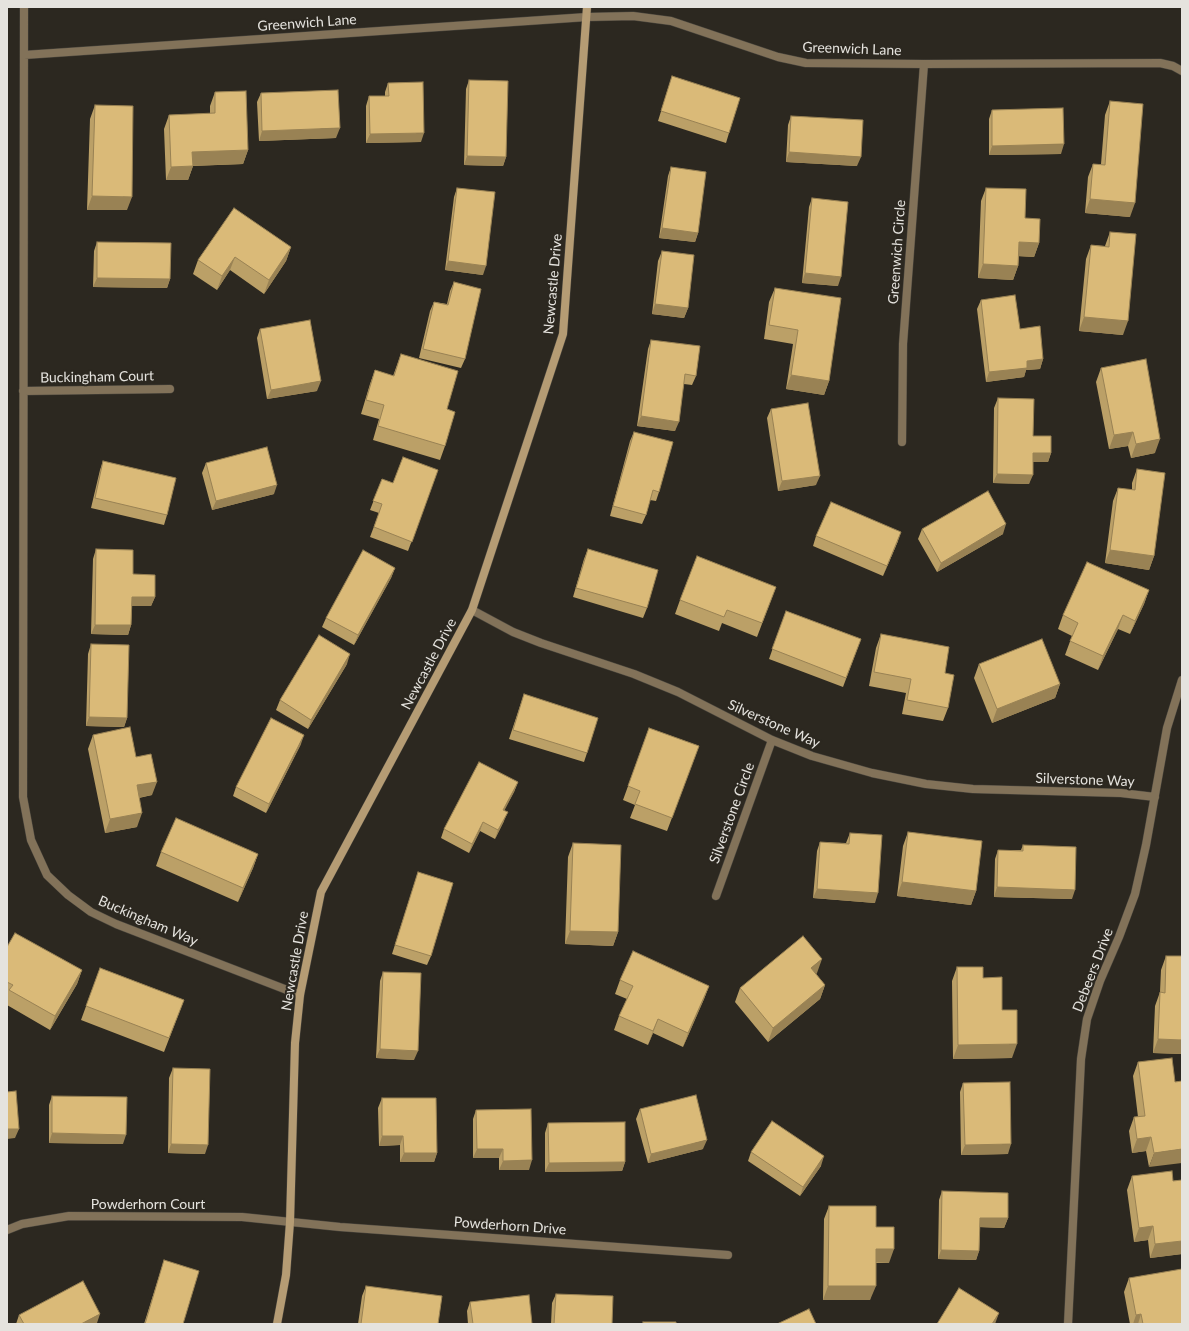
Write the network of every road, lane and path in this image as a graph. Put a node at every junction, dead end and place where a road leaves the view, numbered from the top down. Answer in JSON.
{"nodes":[{"id":1,"x":24,"y":7,"type":"edge"},
{"id":2,"x":587,"y":7,"type":"edge"},
{"id":3,"x":587,"y":17,"type":"junction"},
{"id":4,"x":24,"y":55,"type":"junction"},
{"id":5,"x":924,"y":64,"type":"junction"},
{"id":6,"x":1182,"y":71,"type":"edge"},
{"id":7,"x":170,"y":389,"type":"dead end"},
{"id":8,"x":23,"y":391,"type":"junction"},
{"id":9,"x":902,"y":442,"type":"dead end"},
{"id":10,"x":472,"y":610,"type":"junction"},
{"id":11,"x":1182,"y":680,"type":"edge"},
{"id":12,"x":772,"y":740,"type":"junction"},
{"id":13,"x":1154,"y":797,"type":"junction"},
{"id":14,"x":716,"y":896,"type":"dead end"},
{"id":15,"x":300,"y":995,"type":"junction"},
{"id":16,"x":290,"y":1222,"type":"junction"},
{"id":17,"x":7,"y":1230,"type":"edge"},
{"id":18,"x":728,"y":1254,"type":"dead end"},
{"id":19,"x":277,"y":1324,"type":"edge"},
{"id":20,"x":1068,"y":1324,"type":"edge"}],
"edges":[{"from":1,"to":4,"type":"street","name":"Buckingham Way"},
{"from":2,"to":3,"type":"street","name":"Newcastle Drive"},
{"from":3,"to":4,"type":"street","name":"Greenwich Lane"},
{"from":3,"to":5,"type":"street","name":"Greenwich Lane"},
{"from":3,"to":10,"type":"street","name":"Newcastle Drive"},
{"from":4,"to":8,"type":"street","name":"Buckingham Way"},
{"from":5,"to":6,"type":"street","name":"Greenwich Lane"},
{"from":5,"to":9,"type":"street","name":"Greenwich Circle"},
{"from":7,"to":8,"type":"street","name":"Buckingham Court"},
{"from":8,"to":15,"type":"street","name":"Buckingham Way"},
{"from":10,"to":12,"type":"street","name":"Silverstone Way"},
{"from":10,"to":15,"type":"street","name":"Newcastle Drive"},
{"from":11,"to":13,"type":"street","name":"Debeers Drive"},
{"from":12,"to":13,"type":"street","name":"Silverstone Way"},
{"from":12,"to":14,"type":"street","name":"Silverstone Circle"},
{"from":13,"to":20,"type":"street","name":"Debeers Drive"},
{"from":15,"to":16,"type":"street","name":"Newcastle Drive"},
{"from":16,"to":17,"type":"street","name":"Powderhorn Court"},
{"from":16,"to":18,"type":"street","name":"Powderhorn Drive"},
{"from":16,"to":19,"type":"street","name":"Newcastle Drive"}]}
